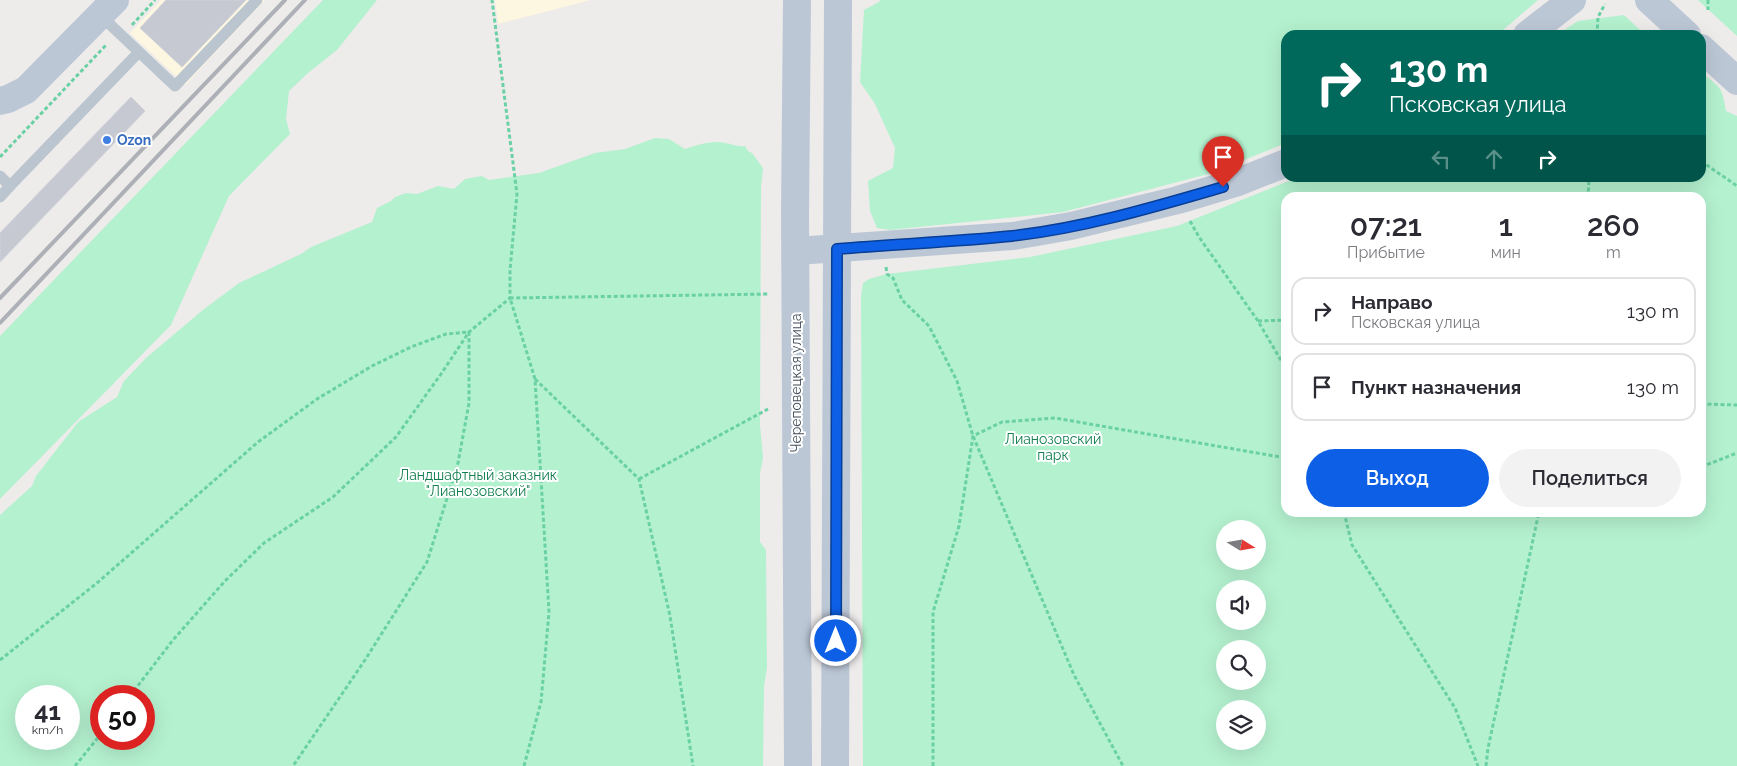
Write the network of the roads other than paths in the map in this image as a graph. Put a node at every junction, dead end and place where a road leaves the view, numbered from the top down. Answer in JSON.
{"nodes":[{"id":1,"x":256,"y":0,"type":"edge"},
{"id":2,"x":797,"y":0,"type":"edge"},
{"id":3,"x":838,"y":0,"type":"edge"},
{"id":4,"x":1572,"y":0,"type":"edge"},
{"id":5,"x":1649,"y":0,"type":"edge"},
{"id":6,"x":108,"y":8,"type":"edge"},
{"id":7,"x":1533,"y":30,"type":"edge"},
{"id":8,"x":1682,"y":30,"type":"edge"},
{"id":9,"x":139,"y":52,"type":"junction"},
{"id":10,"x":1706,"y":53,"type":"edge"},
{"id":11,"x":1737,"y":81,"type":"edge"},
{"id":12,"x":0,"y":101,"type":"edge"},
{"id":13,"x":1281,"y":165,"type":"edge"},
{"id":14,"x":0,"y":176,"type":"edge"},
{"id":15,"x":10,"y":186,"type":"junction"},
{"id":16,"x":0,"y":197,"type":"edge"},
{"id":17,"x":837,"y":249,"type":"junction"},
{"id":18,"x":796,"y":251,"type":"junction"},
{"id":19,"x":798,"y":766,"type":"edge"},
{"id":20,"x":835,"y":766,"type":"edge"}],
"edges":[{"from":1,"to":9,"type":"lane"},
{"from":2,"to":18,"type":"main road","name":"Череповецкая улица"},
{"from":3,"to":17,"type":"main road"},
{"from":4,"to":7,"type":"main road"},
{"from":5,"to":8,"type":"main road"},
{"from":6,"to":9,"type":"lane"},
{"from":6,"to":12,"type":"main road"},
{"from":9,"to":15,"type":"lane"},
{"from":10,"to":11,"type":"main road"},
{"from":13,"to":17,"type":"main road"},
{"from":14,"to":15,"type":"lane"},
{"from":15,"to":16,"type":"lane"},
{"from":17,"to":18,"type":"main road"},
{"from":17,"to":20,"type":"main road"},
{"from":18,"to":19,"type":"main road","name":"Череповецкая улица"}]}
